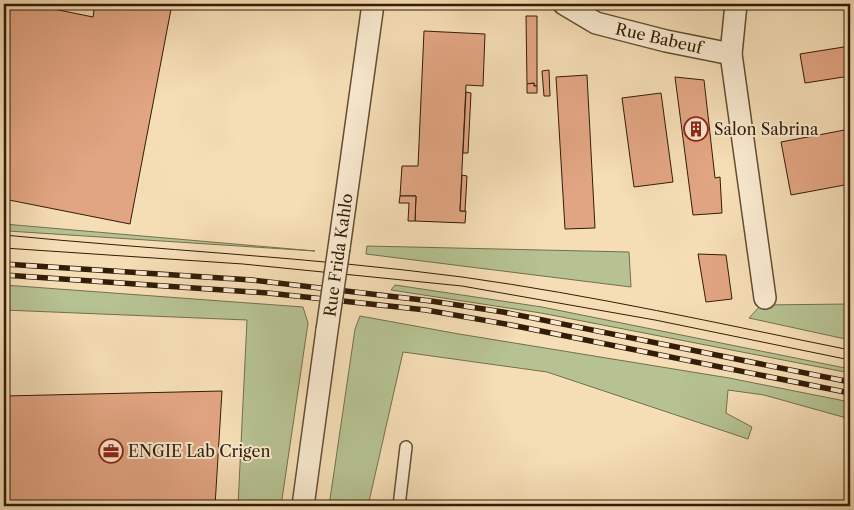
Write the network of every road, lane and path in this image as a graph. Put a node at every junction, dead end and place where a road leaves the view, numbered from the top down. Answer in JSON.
{"nodes":[{"id":1,"x":373,"y":4,"type":"edge"},
{"id":2,"x":564,"y":4,"type":"edge"},
{"id":3,"x":736,"y":4,"type":"edge"},
{"id":4,"x":731,"y":54,"type":"junction"},
{"id":5,"x":766,"y":298,"type":"dead end"},
{"id":6,"x":406,"y":447,"type":"dead end"},
{"id":7,"x":303,"y":506,"type":"edge"},
{"id":8,"x":399,"y":506,"type":"edge"}],
"edges":[{"from":1,"to":7,"type":"street","name":"Rue Frida Kahlo","bridge":true},
{"from":2,"to":4,"type":"street","name":"Rue Babeuf"},
{"from":3,"to":4,"type":"street"},
{"from":4,"to":5,"type":"street"},
{"from":6,"to":8,"type":"lane"}]}
